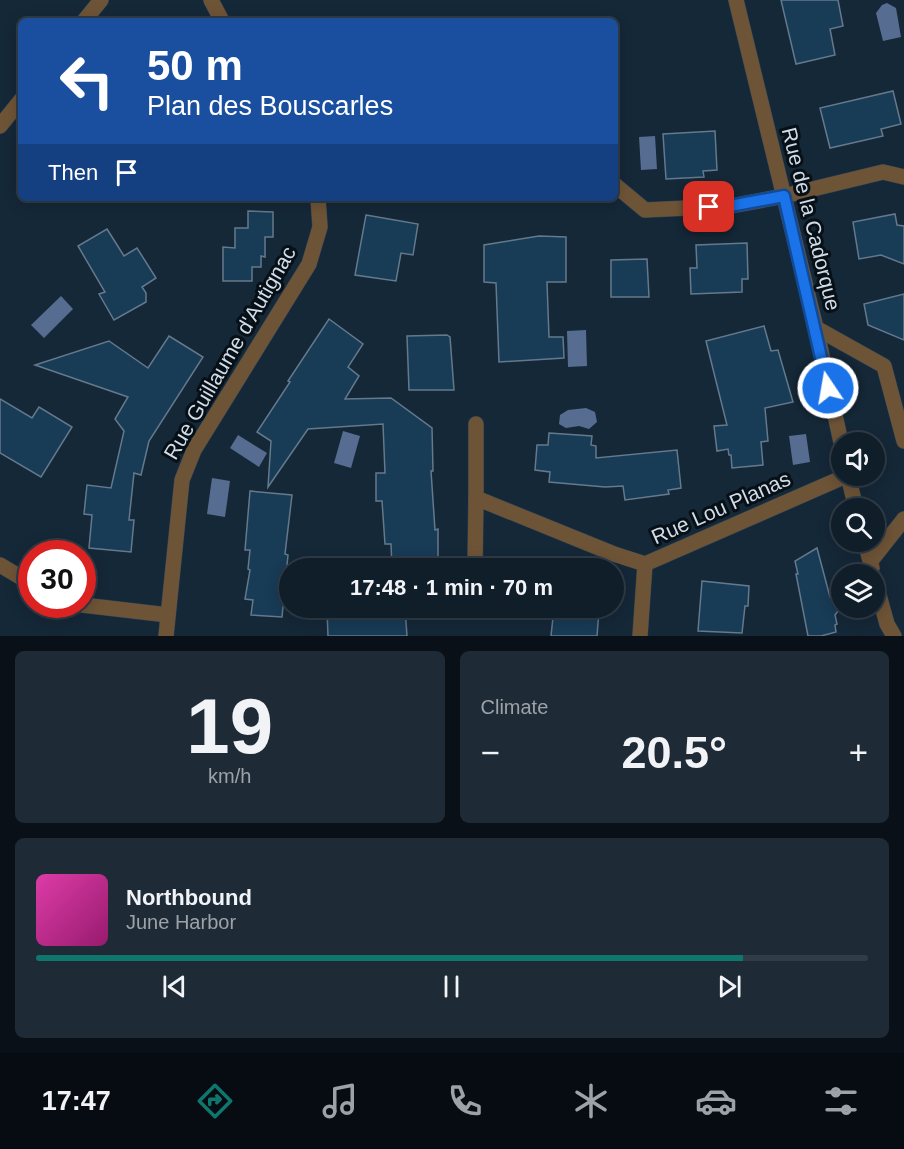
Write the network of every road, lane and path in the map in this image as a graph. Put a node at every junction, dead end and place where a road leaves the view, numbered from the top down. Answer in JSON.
{"nodes":[{"id":1,"x":101,"y":0,"type":"edge"},
{"id":2,"x":211,"y":0,"type":"edge"},
{"id":3,"x":736,"y":0,"type":"edge"},
{"id":4,"x":86,"y":18,"type":"edge"},
{"id":5,"x":220,"y":18,"type":"edge"},
{"id":6,"x":18,"y":104,"type":"edge"},
{"id":7,"x":0,"y":126,"type":"edge"},
{"id":8,"x":904,"y":177,"type":"edge"},
{"id":9,"x":618,"y":188,"type":"edge"},
{"id":10,"x":784,"y":196,"type":"junction"},
{"id":11,"x":318,"y":201,"type":"edge"},
{"id":12,"x":816,"y":328,"type":"junction"},
{"id":13,"x":476,"y":424,"type":"dead end"},
{"id":14,"x":839,"y":432,"type":"edge"},
{"id":15,"x":904,"y":441,"type":"edge"},
{"id":16,"x":831,"y":483,"type":"edge"},
{"id":17,"x":476,"y":498,"type":"junction"},
{"id":18,"x":904,"y":519,"type":"edge"},
{"id":19,"x":475,"y":558,"type":"edge"},
{"id":20,"x":0,"y":564,"type":"edge"},
{"id":21,"x":645,"y":564,"type":"junction"},
{"id":22,"x":877,"y":564,"type":"edge"},
{"id":23,"x":18,"y":575,"type":"edge"},
{"id":24,"x":96,"y":607,"type":"edge"},
{"id":25,"x":168,"y":615,"type":"junction"},
{"id":26,"x":885,"y":616,"type":"edge"},
{"id":27,"x":166,"y":636,"type":"edge"},
{"id":28,"x":640,"y":636,"type":"edge"},
{"id":29,"x":894,"y":636,"type":"edge"}],
"edges":[{"from":1,"to":4,"type":"street"},
{"from":2,"to":5,"type":"street"},
{"from":3,"to":10,"type":"street","name":"Rue de la Cadorque"},
{"from":6,"to":7,"type":"street"},
{"from":8,"to":10,"type":"street"},
{"from":9,"to":10,"type":"street"},
{"from":10,"to":12,"type":"street","name":"Rue de la Cadorque"},
{"from":11,"to":25,"type":"street","name":"Rue Guillaume d'Autignac"},
{"from":12,"to":14,"type":"street","name":"Rue de la Cadorque"},
{"from":12,"to":15,"type":"street"},
{"from":13,"to":17,"type":"street"},
{"from":16,"to":21,"type":"street","name":"Rue Lou Planas"},
{"from":17,"to":19,"type":"street"},
{"from":17,"to":21,"type":"street"},
{"from":18,"to":22,"type":"street"},
{"from":20,"to":23,"type":"street"},
{"from":21,"to":28,"type":"street","name":"Rue Lou Planas"},
{"from":24,"to":25,"type":"street"},
{"from":25,"to":27,"type":"street","name":"Rue Guillaume d'Autignac"},
{"from":26,"to":29,"type":"street"}]}
